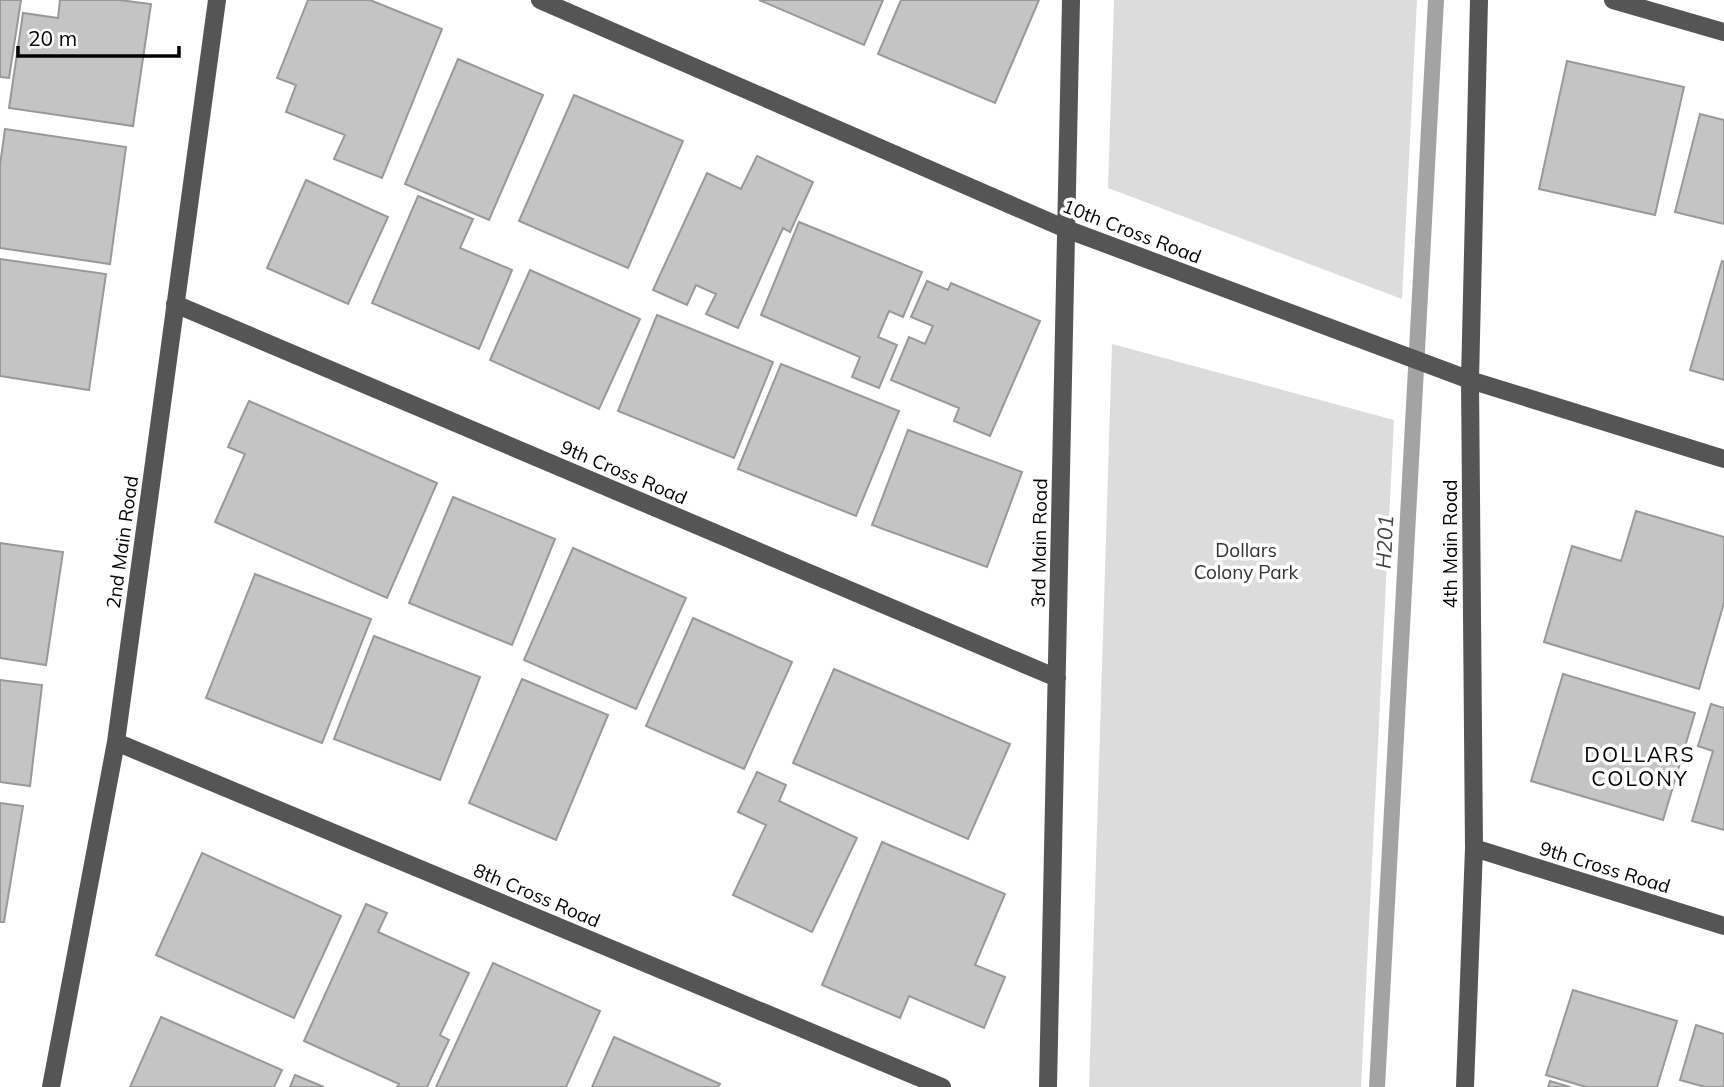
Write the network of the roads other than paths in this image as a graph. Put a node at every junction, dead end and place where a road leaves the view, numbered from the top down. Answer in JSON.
{"nodes":[{"id":1,"x":216,"y":0,"type":"edge"},
{"id":2,"x":540,"y":0,"type":"edge"},
{"id":3,"x":1071,"y":0,"type":"edge"},
{"id":4,"x":1479,"y":0,"type":"edge"},
{"id":5,"x":1613,"y":0,"type":"edge"},
{"id":6,"x":1724,"y":32,"type":"edge"},
{"id":7,"x":1066,"y":229,"type":"junction"},
{"id":8,"x":175,"y":304,"type":"junction"},
{"id":9,"x":1470,"y":380,"type":"junction"},
{"id":10,"x":1724,"y":459,"type":"edge"},
{"id":11,"x":1057,"y":678,"type":"junction"},
{"id":12,"x":117,"y":742,"type":"junction"},
{"id":13,"x":1474,"y":848,"type":"junction"},
{"id":14,"x":1724,"y":926,"type":"edge"},
{"id":15,"x":51,"y":1087,"type":"edge"},
{"id":16,"x":942,"y":1087,"type":"edge"},
{"id":17,"x":1048,"y":1087,"type":"edge"},
{"id":18,"x":1465,"y":1087,"type":"edge"}],
"edges":[{"from":1,"to":8,"type":"street","name":"2nd Main Road"},
{"from":2,"to":7,"type":"street","name":"10th Cross Road"},
{"from":3,"to":7,"type":"street","name":"3rd Main Road"},
{"from":4,"to":9,"type":"street","name":"4th Main Road"},
{"from":5,"to":6,"type":"street"},
{"from":7,"to":9,"type":"street","name":"10th Cross Road"},
{"from":7,"to":11,"type":"street","name":"3rd Main Road"},
{"from":8,"to":11,"type":"street","name":"9th Cross Road"},
{"from":8,"to":12,"type":"street","name":"2nd Main Road"},
{"from":9,"to":10,"type":"street","name":"10th Cross Road"},
{"from":9,"to":13,"type":"street","name":"4th Main Road"},
{"from":11,"to":17,"type":"street","name":"3rd Main Road"},
{"from":12,"to":15,"type":"street","name":"2nd Main Road"},
{"from":12,"to":16,"type":"street","name":"8th Cross Road"},
{"from":13,"to":14,"type":"street","name":"9th Cross Road"},
{"from":13,"to":18,"type":"street","name":"4th Main Road"}]}
